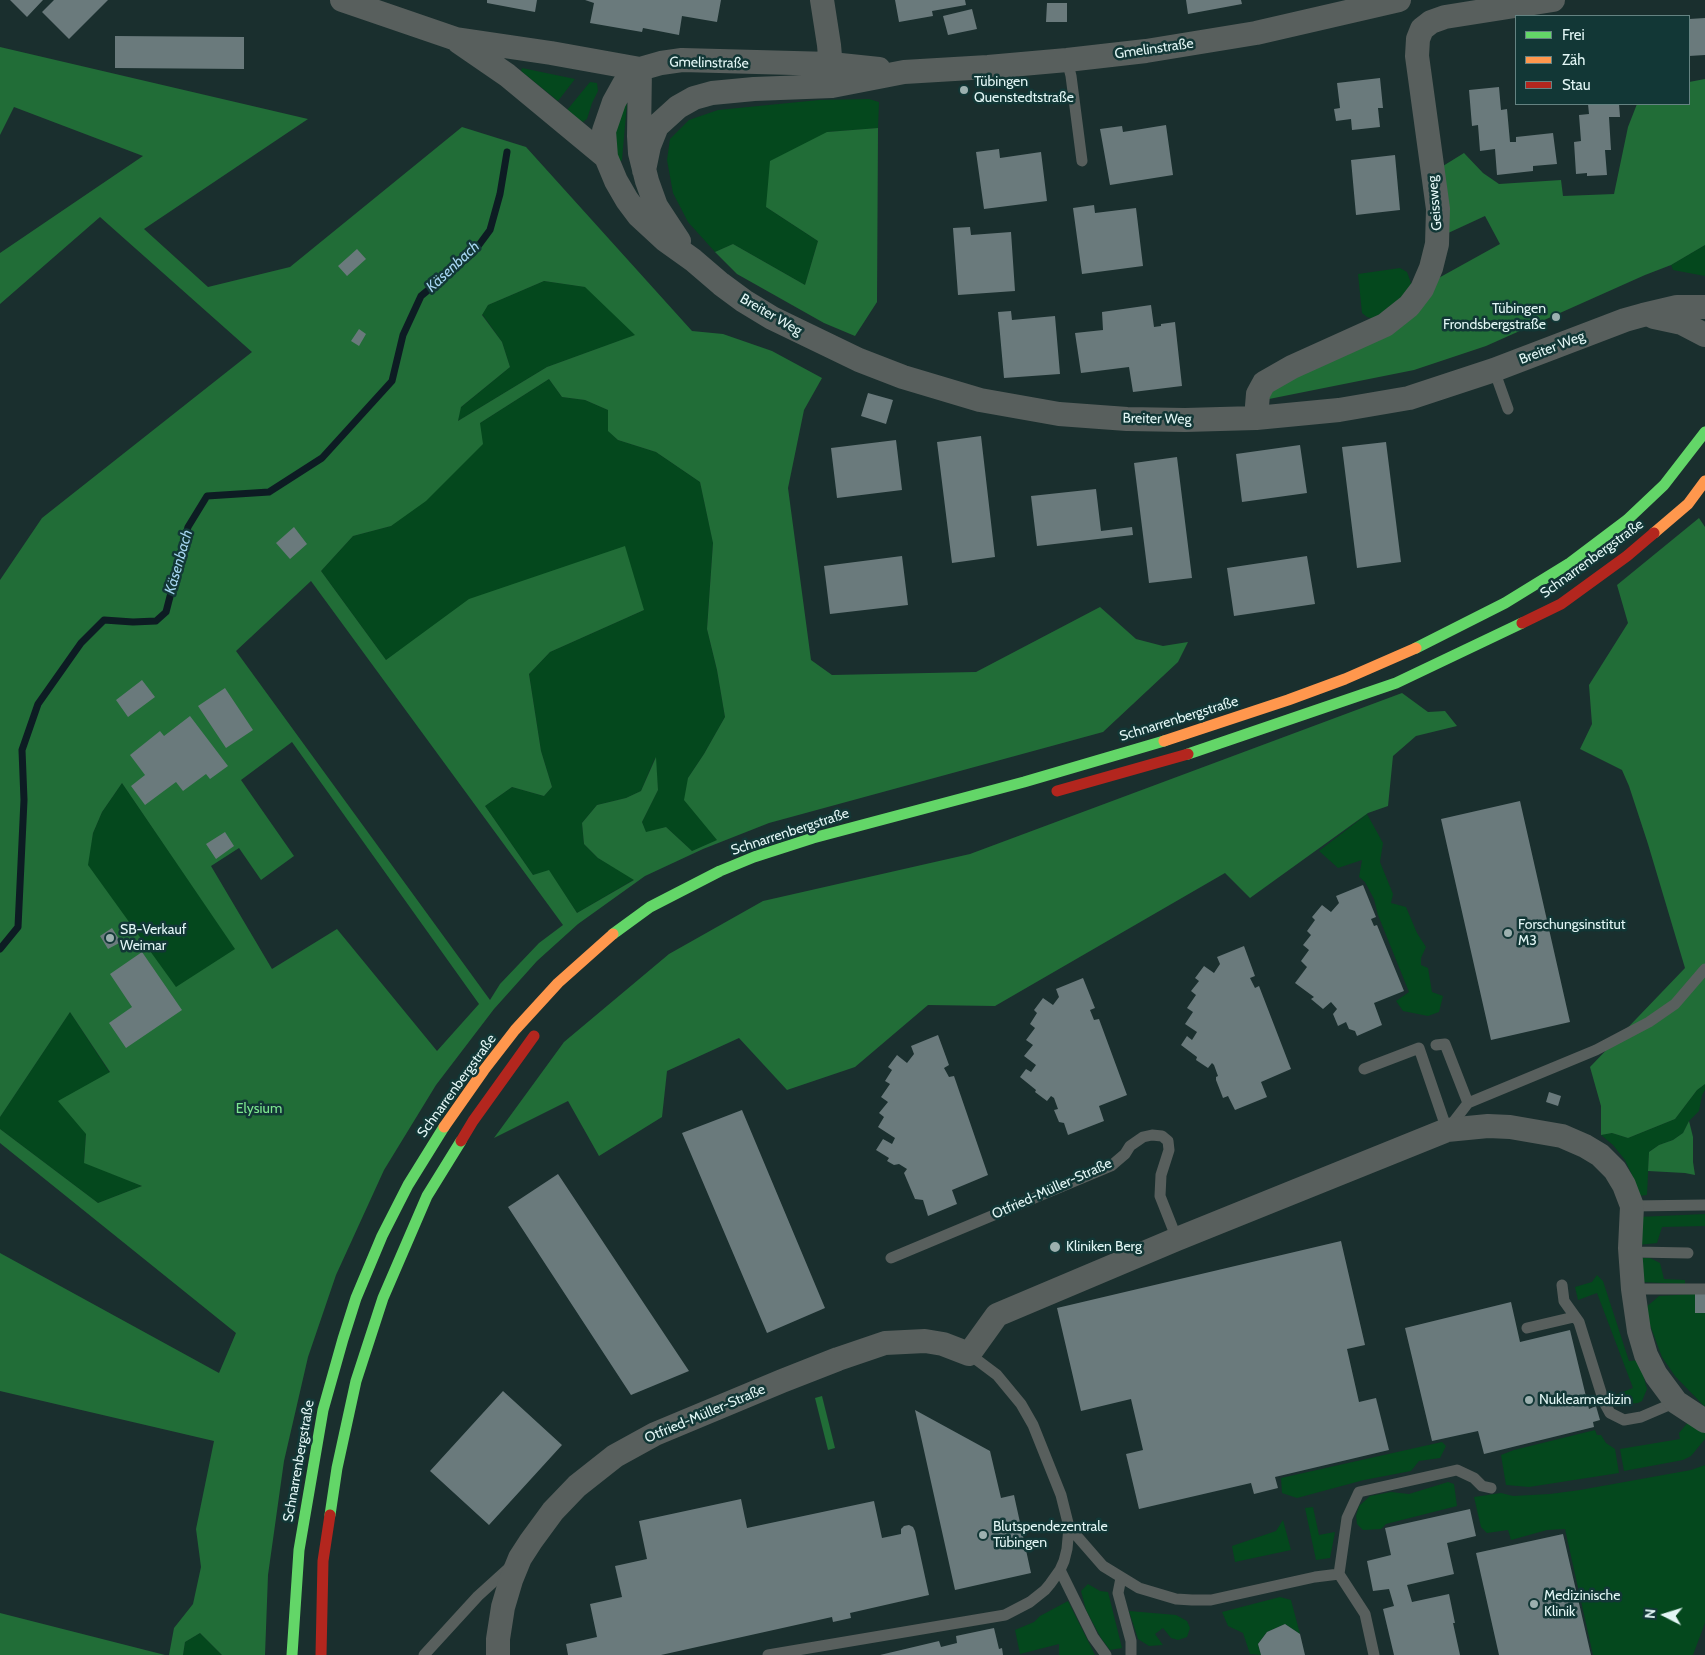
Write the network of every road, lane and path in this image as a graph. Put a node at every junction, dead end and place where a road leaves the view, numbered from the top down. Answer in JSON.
{"nodes":[{"id":1,"x":342,"y":0,"type":"edge"},
{"id":2,"x":822,"y":0,"type":"edge"},
{"id":3,"x":1554,"y":0,"type":"edge"},
{"id":4,"x":1385,"y":2,"type":"edge"},
{"id":5,"x":456,"y":39,"type":"junction"},
{"id":6,"x":1067,"y":60,"type":"junction"},
{"id":7,"x":640,"y":69,"type":"junction"},
{"id":8,"x":831,"y":75,"type":"junction"},
{"id":9,"x":606,"y":157,"type":"junction"},
{"id":10,"x":1082,"y":161,"type":"dead end"},
{"id":11,"x":644,"y":170,"type":"junction"},
{"id":12,"x":693,"y":260,"type":"junction"},
{"id":13,"x":1705,"y":307,"type":"edge"},
{"id":14,"x":1643,"y":315,"type":"junction"},
{"id":15,"x":1705,"y":334,"type":"edge"},
{"id":16,"x":1494,"y":370,"type":"junction"},
{"id":17,"x":1508,"y":409,"type":"dead end"},
{"id":18,"x":1256,"y":418,"type":"junction"},
{"id":19,"x":1705,"y":432,"type":"edge"},
{"id":20,"x":1705,"y":481,"type":"edge"},
{"id":21,"x":1045,"y":794,"type":"dead end"},
{"id":22,"x":1705,"y":969,"type":"edge"},
{"id":23,"x":541,"y":1028,"type":"dead end"},
{"id":24,"x":1436,"y":1045,"type":"dead end"},
{"id":25,"x":1364,"y":1070,"type":"dead end"},
{"id":26,"x":1468,"y":1103,"type":"junction"},
{"id":27,"x":1447,"y":1130,"type":"junction"},
{"id":28,"x":1705,"y":1205,"type":"edge"},
{"id":29,"x":1632,"y":1206,"type":"junction"},
{"id":30,"x":1177,"y":1239,"type":"junction"},
{"id":31,"x":1630,"y":1248,"type":"junction"},
{"id":32,"x":1688,"y":1253,"type":"dead end"},
{"id":33,"x":890,"y":1258,"type":"dead end"},
{"id":34,"x":1562,"y":1284,"type":"dead end"},
{"id":35,"x":1634,"y":1289,"type":"junction"},
{"id":36,"x":1705,"y":1289,"type":"edge"},
{"id":37,"x":1574,"y":1317,"type":"junction"},
{"id":38,"x":1527,"y":1328,"type":"dead end"},
{"id":39,"x":969,"y":1354,"type":"junction"},
{"id":40,"x":1676,"y":1402,"type":"junction"},
{"id":41,"x":1705,"y":1421,"type":"edge"},
{"id":42,"x":1490,"y":1488,"type":"dead end"},
{"id":43,"x":1069,"y":1527,"type":"junction"},
{"id":44,"x":520,"y":1558,"type":"junction"},
{"id":45,"x":1060,"y":1570,"type":"junction"},
{"id":46,"x":1338,"y":1574,"type":"junction"},
{"id":47,"x":1121,"y":1578,"type":"junction"},
{"id":48,"x":292,"y":1655,"type":"edge"},
{"id":49,"x":321,"y":1655,"type":"edge"},
{"id":50,"x":424,"y":1655,"type":"edge"},
{"id":51,"x":498,"y":1655,"type":"edge"},
{"id":52,"x":768,"y":1655,"type":"edge"},
{"id":53,"x":1106,"y":1655,"type":"edge"},
{"id":54,"x":1131,"y":1655,"type":"edge"},
{"id":55,"x":1374,"y":1655,"type":"edge"}],
"edges":[{"from":1,"to":5,"type":"street","name":"Gmelinstraße"},
{"from":2,"to":8,"type":"street"},
{"from":3,"to":18,"type":"street","name":"Geissweg"},
{"from":4,"to":6,"type":"street","name":"Gmelinstraße"},
{"from":5,"to":7,"type":"street","name":"Gmelinstraße"},
{"from":5,"to":9,"type":"street","name":"Gmelinstraße"},
{"from":6,"to":8,"type":"street","name":"Gmelinstraße"},
{"from":6,"to":10,"type":"lane"},
{"from":7,"to":8,"type":"street","name":"Gmelinstraße"},
{"from":7,"to":9,"type":"street","name":"Breiter Weg"},
{"from":7,"to":11,"type":"street","name":"Breiter Weg"},
{"from":8,"to":11,"type":"street","name":"Gmelinstraße"},
{"from":9,"to":12,"type":"street","name":"Breiter Weg"},
{"from":11,"to":12,"type":"street","name":"Breiter Weg"},
{"from":12,"to":18,"type":"street","name":"Breiter Weg"},
{"from":13,"to":14,"type":"street","name":"Breiter Weg"},
{"from":14,"to":15,"type":"street","name":"Breiter Weg"},
{"from":14,"to":16,"type":"street","name":"Breiter Weg"},
{"from":16,"to":17,"type":"lane"},
{"from":16,"to":18,"type":"street","name":"Breiter Weg"},
{"from":19,"to":48,"type":"street","name":"Schnarrenbergstraße"},
{"from":20,"to":21,"type":"street","name":"Schnarrenbergstraße"},
{"from":22,"to":26,"type":"lane"},
{"from":23,"to":49,"type":"street"},
{"from":24,"to":26,"type":"lane"},
{"from":25,"to":27,"type":"lane"},
{"from":26,"to":27,"type":"lane"},
{"from":27,"to":29,"type":"street"},
{"from":27,"to":30,"type":"street"},
{"from":28,"to":29,"type":"lane"},
{"from":29,"to":31,"type":"street"},
{"from":30,"to":33,"type":"lane","name":"Otfried-Müller-Straße"},
{"from":30,"to":39,"type":"street"},
{"from":31,"to":32,"type":"lane"},
{"from":31,"to":35,"type":"street"},
{"from":34,"to":37,"type":"lane"},
{"from":35,"to":36,"type":"lane"},
{"from":35,"to":40,"type":"street"},
{"from":37,"to":38,"type":"lane"},
{"from":37,"to":40,"type":"lane"},
{"from":39,"to":43,"type":"lane","name":"Otfried-Müller-Straße"},
{"from":39,"to":44,"type":"street","name":"Otfried-Müller-Straße"},
{"from":40,"to":41,"type":"street"},
{"from":42,"to":46,"type":"lane"},
{"from":43,"to":45,"type":"lane"},
{"from":43,"to":47,"type":"lane","name":"Otfried-Müller-Straße"},
{"from":44,"to":50,"type":"lane"},
{"from":44,"to":51,"type":"street","name":"Otfried-Müller-Straße"},
{"from":45,"to":52,"type":"lane"},
{"from":45,"to":53,"type":"lane"},
{"from":46,"to":47,"type":"lane","name":"Otfried-Müller-Straße"},
{"from":46,"to":55,"type":"lane"},
{"from":47,"to":54,"type":"lane"}]}
